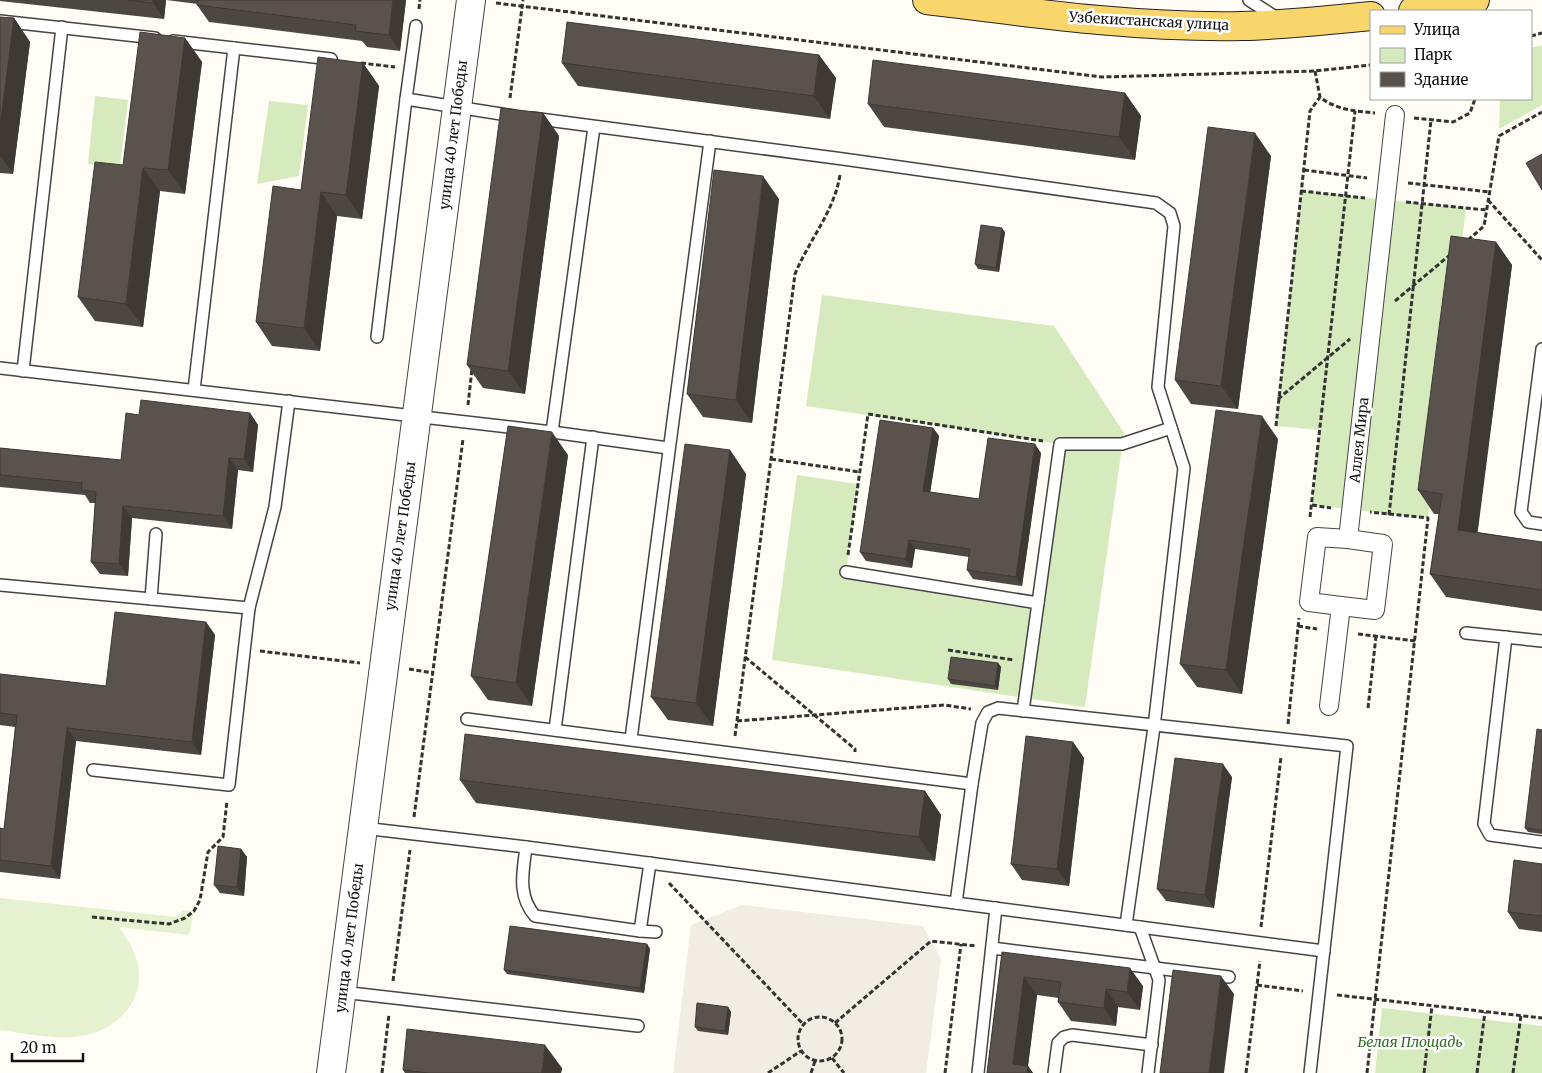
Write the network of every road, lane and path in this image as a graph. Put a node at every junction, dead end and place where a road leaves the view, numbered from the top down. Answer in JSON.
{"nodes":[{"id":1,"x":471,"y":0,"type":"edge"},
{"id":2,"x":523,"y":0,"type":"edge"},
{"id":3,"x":927,"y":0,"type":"edge"},
{"id":4,"x":1249,"y":0,"type":"edge"},
{"id":5,"x":1474,"y":0,"type":"edge"},
{"id":6,"x":522,"y":7,"type":"junction"},
{"id":7,"x":1419,"y":10,"type":"edge"},
{"id":8,"x":1370,"y":16,"type":"edge"},
{"id":9,"x":0,"y":21,"type":"edge"},
{"id":10,"x":1287,"y":24,"type":"junction"},
{"id":11,"x":416,"y":26,"type":"dead end"},
{"id":12,"x":62,"y":27,"type":"junction"},
{"id":13,"x":234,"y":48,"type":"junction"},
{"id":14,"x":336,"y":60,"type":"joint"},
{"id":15,"x":1370,"y":65,"type":"edge"},
{"id":16,"x":410,"y":69,"type":"junction"},
{"id":17,"x":1320,"y":97,"type":"dead end"},
{"id":18,"x":406,"y":99,"type":"junction"},
{"id":19,"x":458,"y":107,"type":"junction"},
{"id":20,"x":1542,"y":112,"type":"edge"},
{"id":21,"x":507,"y":115,"type":"junction"},
{"id":22,"x":1395,"y":116,"type":"dead end"},
{"id":23,"x":1431,"y":120,"type":"dead end"},
{"id":24,"x":594,"y":127,"type":"junction"},
{"id":25,"x":710,"y":141,"type":"junction"},
{"id":26,"x":843,"y":158,"type":"junction"},
{"id":27,"x":1488,"y":200,"type":"junction"},
{"id":28,"x":1463,"y":244,"type":"edge"},
{"id":29,"x":1456,"y":250,"type":"edge"},
{"id":30,"x":1542,"y":260,"type":"edge"},
{"id":31,"x":1413,"y":285,"type":"junction"},
{"id":32,"x":1372,"y":320,"type":"junction"},
{"id":33,"x":377,"y":336,"type":"dead end"},
{"id":34,"x":1542,"y":349,"type":"edge"},
{"id":35,"x":474,"y":362,"type":"edge"},
{"id":36,"x":0,"y":368,"type":"edge"},
{"id":37,"x":23,"y":371,"type":"junction"},
{"id":38,"x":194,"y":390,"type":"junction"},
{"id":39,"x":1278,"y":399,"type":"junction"},
{"id":40,"x":289,"y":401,"type":"junction"},
{"id":41,"x":416,"y":416,"type":"junction"},
{"id":42,"x":465,"y":422,"type":"junction"},
{"id":43,"x":1276,"y":426,"type":"dead end"},
{"id":44,"x":1171,"y":428,"type":"junction"},
{"id":45,"x":552,"y":432,"type":"junction"},
{"id":46,"x":593,"y":437,"type":"junction"},
{"id":47,"x":1060,"y":444,"type":"junction"},
{"id":48,"x":668,"y":448,"type":"junction"},
{"id":49,"x":771,"y":459,"type":"junction"},
{"id":50,"x":860,"y":472,"type":"junction"},
{"id":51,"x":1312,"y":505,"type":"dead end"},
{"id":52,"x":1351,"y":510,"type":"junction"},
{"id":53,"x":1389,"y":515,"type":"junction"},
{"id":54,"x":1542,"y":524,"type":"edge"},
{"id":55,"x":156,"y":534,"type":"dead end"},
{"id":56,"x":1348,"y":539,"type":"junction"},
{"id":57,"x":846,"y":572,"type":"joint"},
{"id":58,"x":0,"y":585,"type":"edge"},
{"id":59,"x":151,"y":599,"type":"junction"},
{"id":60,"x":1038,"y":603,"type":"junction"},
{"id":61,"x":1340,"y":606,"type":"junction"},
{"id":62,"x":249,"y":608,"type":"junction"},
{"id":63,"x":1466,"y":633,"type":"dead end"},
{"id":64,"x":1376,"y":636,"type":"dead end"},
{"id":65,"x":1506,"y":637,"type":"junction"},
{"id":66,"x":1542,"y":641,"type":"edge"},
{"id":67,"x":245,"y":649,"type":"junction"},
{"id":68,"x":948,"y":650,"type":"dead end"},
{"id":69,"x":745,"y":656,"type":"junction"},
{"id":70,"x":1029,"y":663,"type":"junction"},
{"id":71,"x":383,"y":666,"type":"junction"},
{"id":72,"x":433,"y":673,"type":"junction"},
{"id":73,"x":1330,"y":706,"type":"dead end"},
{"id":74,"x":1368,"y":708,"type":"dead end"},
{"id":75,"x":1023,"y":711,"type":"junction"},
{"id":76,"x":988,"y":712,"type":"junction"},
{"id":77,"x":815,"y":715,"type":"junction"},
{"id":78,"x":467,"y":719,"type":"dead end"},
{"id":79,"x":736,"y":721,"type":"junction"},
{"id":80,"x":1154,"y":727,"type":"junction"},
{"id":81,"x":555,"y":730,"type":"junction"},
{"id":82,"x":631,"y":739,"type":"junction"},
{"id":83,"x":732,"y":752,"type":"junction"},
{"id":84,"x":858,"y":768,"type":"junction"},
{"id":85,"x":92,"y":770,"type":"dead end"},
{"id":86,"x":972,"y":784,"type":"junction"},
{"id":87,"x":229,"y":785,"type":"junction"},
{"id":88,"x":363,"y":828,"type":"junction"},
{"id":89,"x":412,"y":834,"type":"junction"},
{"id":90,"x":1542,"y":842,"type":"edge"},
{"id":91,"x":526,"y":847,"type":"junction"},
{"id":92,"x":650,"y":863,"type":"junction"},
{"id":93,"x":956,"y":903,"type":"junction"},
{"id":94,"x":996,"y":908,"type":"junction"},
{"id":95,"x":92,"y":917,"type":"dead end"},
{"id":96,"x":1126,"y":925,"type":"junction"},
{"id":97,"x":1140,"y":927,"type":"junction"},
{"id":98,"x":640,"y":931,"type":"junction"},
{"id":99,"x":656,"y":932,"type":"dead end"},
{"id":100,"x":961,"y":944,"type":"junction"},
{"id":101,"x":992,"y":948,"type":"junction"},
{"id":102,"x":1324,"y":951,"type":"junction"},
{"id":103,"x":1155,"y":968,"type":"junction"},
{"id":104,"x":1229,"y":977,"type":"dead end"},
{"id":105,"x":342,"y":992,"type":"junction"},
{"id":106,"x":391,"y":998,"type":"junction"},
{"id":107,"x":1375,"y":999,"type":"junction"},
{"id":108,"x":1432,"y":1006,"type":"junction"},
{"id":109,"x":1485,"y":1012,"type":"junction"},
{"id":110,"x":1521,"y":1015,"type":"junction"},
{"id":111,"x":1542,"y":1018,"type":"edge"},
{"id":112,"x":835,"y":1023,"type":"junction"},
{"id":113,"x":803,"y":1024,"type":"junction"},
{"id":114,"x":638,"y":1026,"type":"dead end"},
{"id":115,"x":1152,"y":1045,"type":"junction"},
{"id":116,"x":801,"y":1051,"type":"junction"},
{"id":117,"x":832,"y":1058,"type":"junction"},
{"id":118,"x":815,"y":1061,"type":"junction"},
{"id":119,"x":331,"y":1073,"type":"edge"},
{"id":120,"x":382,"y":1073,"type":"edge"},
{"id":121,"x":768,"y":1073,"type":"edge"},
{"id":122,"x":810,"y":1073,"type":"edge"},
{"id":123,"x":844,"y":1073,"type":"edge"},
{"id":124,"x":945,"y":1073,"type":"edge"},
{"id":125,"x":978,"y":1073,"type":"edge"},
{"id":126,"x":1054,"y":1073,"type":"edge"},
{"id":127,"x":1148,"y":1073,"type":"edge"},
{"id":128,"x":1310,"y":1073,"type":"edge"},
{"id":129,"x":1367,"y":1073,"type":"edge"},
{"id":130,"x":1424,"y":1073,"type":"edge"},
{"id":131,"x":1477,"y":1073,"type":"edge"},
{"id":132,"x":1513,"y":1073,"type":"edge"}],
"edges":[{"from":1,"to":6,"type":"path"},
{"from":1,"to":19,"type":"street","name":"улица 40 лет Победы"},
{"from":2,"to":6,"type":"path"},
{"from":3,"to":10,"type":"main road","name":"Узбекистанская улица"},
{"from":4,"to":10,"type":"lane"},
{"from":5,"to":7,"type":"main road"},
{"from":6,"to":15,"type":"path"},
{"from":6,"to":21,"type":"path"},
{"from":8,"to":10,"type":"main road","name":"Узбекистанская улица"},
{"from":9,"to":12,"type":"lane"},
{"from":11,"to":16,"type":"lane"},
{"from":12,"to":13,"type":"lane"},
{"from":12,"to":37,"type":"lane"},
{"from":13,"to":14,"type":"lane"},
{"from":13,"to":38,"type":"lane"},
{"from":14,"to":16,"type":"path"},
{"from":16,"to":18,"type":"lane"},
{"from":17,"to":39,"type":"path"},
{"from":18,"to":19,"type":"lane"},
{"from":18,"to":33,"type":"lane"},
{"from":19,"to":21,"type":"lane"},
{"from":19,"to":41,"type":"street","name":"улица 40 лет Победы"},
{"from":20,"to":27,"type":"path"},
{"from":21,"to":24,"type":"lane"},
{"from":22,"to":32,"type":"street","name":"Аллея Мира"},
{"from":23,"to":31,"type":"path"},
{"from":24,"to":25,"type":"lane"},
{"from":24,"to":45,"type":"lane"},
{"from":25,"to":26,"type":"lane"},
{"from":25,"to":48,"type":"lane"},
{"from":26,"to":44,"type":"lane"},
{"from":26,"to":49,"type":"path"},
{"from":27,"to":28,"type":"path"},
{"from":27,"to":30,"type":"path"},
{"from":29,"to":31,"type":"path"},
{"from":31,"to":32,"type":"path"},
{"from":31,"to":53,"type":"path"},
{"from":32,"to":39,"type":"path"},
{"from":32,"to":52,"type":"street","name":"Аллея Мира"},
{"from":34,"to":54,"type":"lane"},
{"from":35,"to":42,"type":"path"},
{"from":36,"to":37,"type":"lane"},
{"from":37,"to":38,"type":"lane"},
{"from":38,"to":40,"type":"lane"},
{"from":39,"to":43,"type":"path"},
{"from":40,"to":41,"type":"lane"},
{"from":40,"to":62,"type":"lane"},
{"from":41,"to":42,"type":"lane"},
{"from":41,"to":71,"type":"street","name":"улица 40 лет Победы"},
{"from":42,"to":45,"type":"lane"},
{"from":42,"to":72,"type":"path"},
{"from":44,"to":47,"type":"lane"},
{"from":44,"to":80,"type":"lane"},
{"from":45,"to":46,"type":"lane"},
{"from":46,"to":48,"type":"lane"},
{"from":46,"to":81,"type":"lane"},
{"from":47,"to":50,"type":"path"},
{"from":47,"to":60,"type":"lane"},
{"from":48,"to":82,"type":"lane"},
{"from":49,"to":50,"type":"path"},
{"from":49,"to":69,"type":"path"},
{"from":50,"to":57,"type":"path"},
{"from":51,"to":52,"type":"path"},
{"from":52,"to":53,"type":"path"},
{"from":52,"to":56,"type":"street","name":"Аллея Мира"},
{"from":53,"to":107,"type":"path"},
{"from":55,"to":59,"type":"lane"},
{"from":56,"to":61,"type":"street"},
{"from":56,"to":61,"type":"street"},
{"from":57,"to":60,"type":"lane"},
{"from":58,"to":59,"type":"lane"},
{"from":59,"to":62,"type":"lane"},
{"from":60,"to":70,"type":"lane"},
{"from":61,"to":73,"type":"street"},
{"from":62,"to":67,"type":"lane"},
{"from":63,"to":65,"type":"lane"},
{"from":64,"to":74,"type":"path"},
{"from":65,"to":66,"type":"lane"},
{"from":65,"to":90,"type":"lane"},
{"from":67,"to":71,"type":"path"},
{"from":67,"to":87,"type":"lane"},
{"from":68,"to":70,"type":"path"},
{"from":69,"to":77,"type":"path"},
{"from":69,"to":79,"type":"path"},
{"from":70,"to":75,"type":"lane"},
{"from":71,"to":72,"type":"path"},
{"from":71,"to":88,"type":"street","name":"улица 40 лет Победы"},
{"from":72,"to":89,"type":"path"},
{"from":75,"to":76,"type":"lane"},
{"from":75,"to":80,"type":"lane"},
{"from":76,"to":77,"type":"path"},
{"from":76,"to":86,"type":"lane"},
{"from":77,"to":79,"type":"path"},
{"from":77,"to":84,"type":"path"},
{"from":78,"to":81,"type":"lane"},
{"from":79,"to":83,"type":"path"},
{"from":80,"to":96,"type":"lane"},
{"from":80,"to":102,"type":"lane"},
{"from":81,"to":82,"type":"lane"},
{"from":82,"to":83,"type":"lane"},
{"from":83,"to":84,"type":"lane"},
{"from":84,"to":86,"type":"lane"},
{"from":85,"to":87,"type":"lane"},
{"from":86,"to":93,"type":"lane"},
{"from":87,"to":95,"type":"path"},
{"from":88,"to":89,"type":"lane"},
{"from":88,"to":105,"type":"street","name":"улица 40 лет Победы"},
{"from":89,"to":91,"type":"lane"},
{"from":89,"to":106,"type":"path"},
{"from":91,"to":92,"type":"lane"},
{"from":91,"to":98,"type":"lane"},
{"from":92,"to":93,"type":"lane"},
{"from":92,"to":98,"type":"lane"},
{"from":92,"to":113,"type":"path"},
{"from":93,"to":94,"type":"lane"},
{"from":94,"to":96,"type":"lane"},
{"from":94,"to":101,"type":"lane"},
{"from":96,"to":97,"type":"lane"},
{"from":97,"to":102,"type":"lane"},
{"from":97,"to":103,"type":"lane"},
{"from":98,"to":99,"type":"lane"},
{"from":100,"to":101,"type":"path"},
{"from":100,"to":112,"type":"path"},
{"from":100,"to":124,"type":"path"},
{"from":101,"to":103,"type":"lane"},
{"from":101,"to":125,"type":"lane"},
{"from":102,"to":128,"type":"lane"},
{"from":103,"to":104,"type":"lane"},
{"from":103,"to":115,"type":"lane"},
{"from":105,"to":106,"type":"lane"},
{"from":105,"to":119,"type":"street","name":"улица 40 лет Победы"},
{"from":106,"to":114,"type":"lane"},
{"from":106,"to":120,"type":"path"},
{"from":107,"to":108,"type":"path"},
{"from":107,"to":129,"type":"path"},
{"from":108,"to":109,"type":"path"},
{"from":108,"to":130,"type":"path"},
{"from":109,"to":110,"type":"path"},
{"from":109,"to":131,"type":"path"},
{"from":110,"to":111,"type":"path"},
{"from":110,"to":132,"type":"path"},
{"from":112,"to":113,"type":"path"},
{"from":112,"to":117,"type":"path"},
{"from":113,"to":116,"type":"path"},
{"from":115,"to":126,"type":"lane"},
{"from":115,"to":127,"type":"lane"},
{"from":116,"to":118,"type":"path"},
{"from":116,"to":121,"type":"path"},
{"from":117,"to":118,"type":"path"},
{"from":117,"to":123,"type":"path"},
{"from":118,"to":122,"type":"path"}]}
